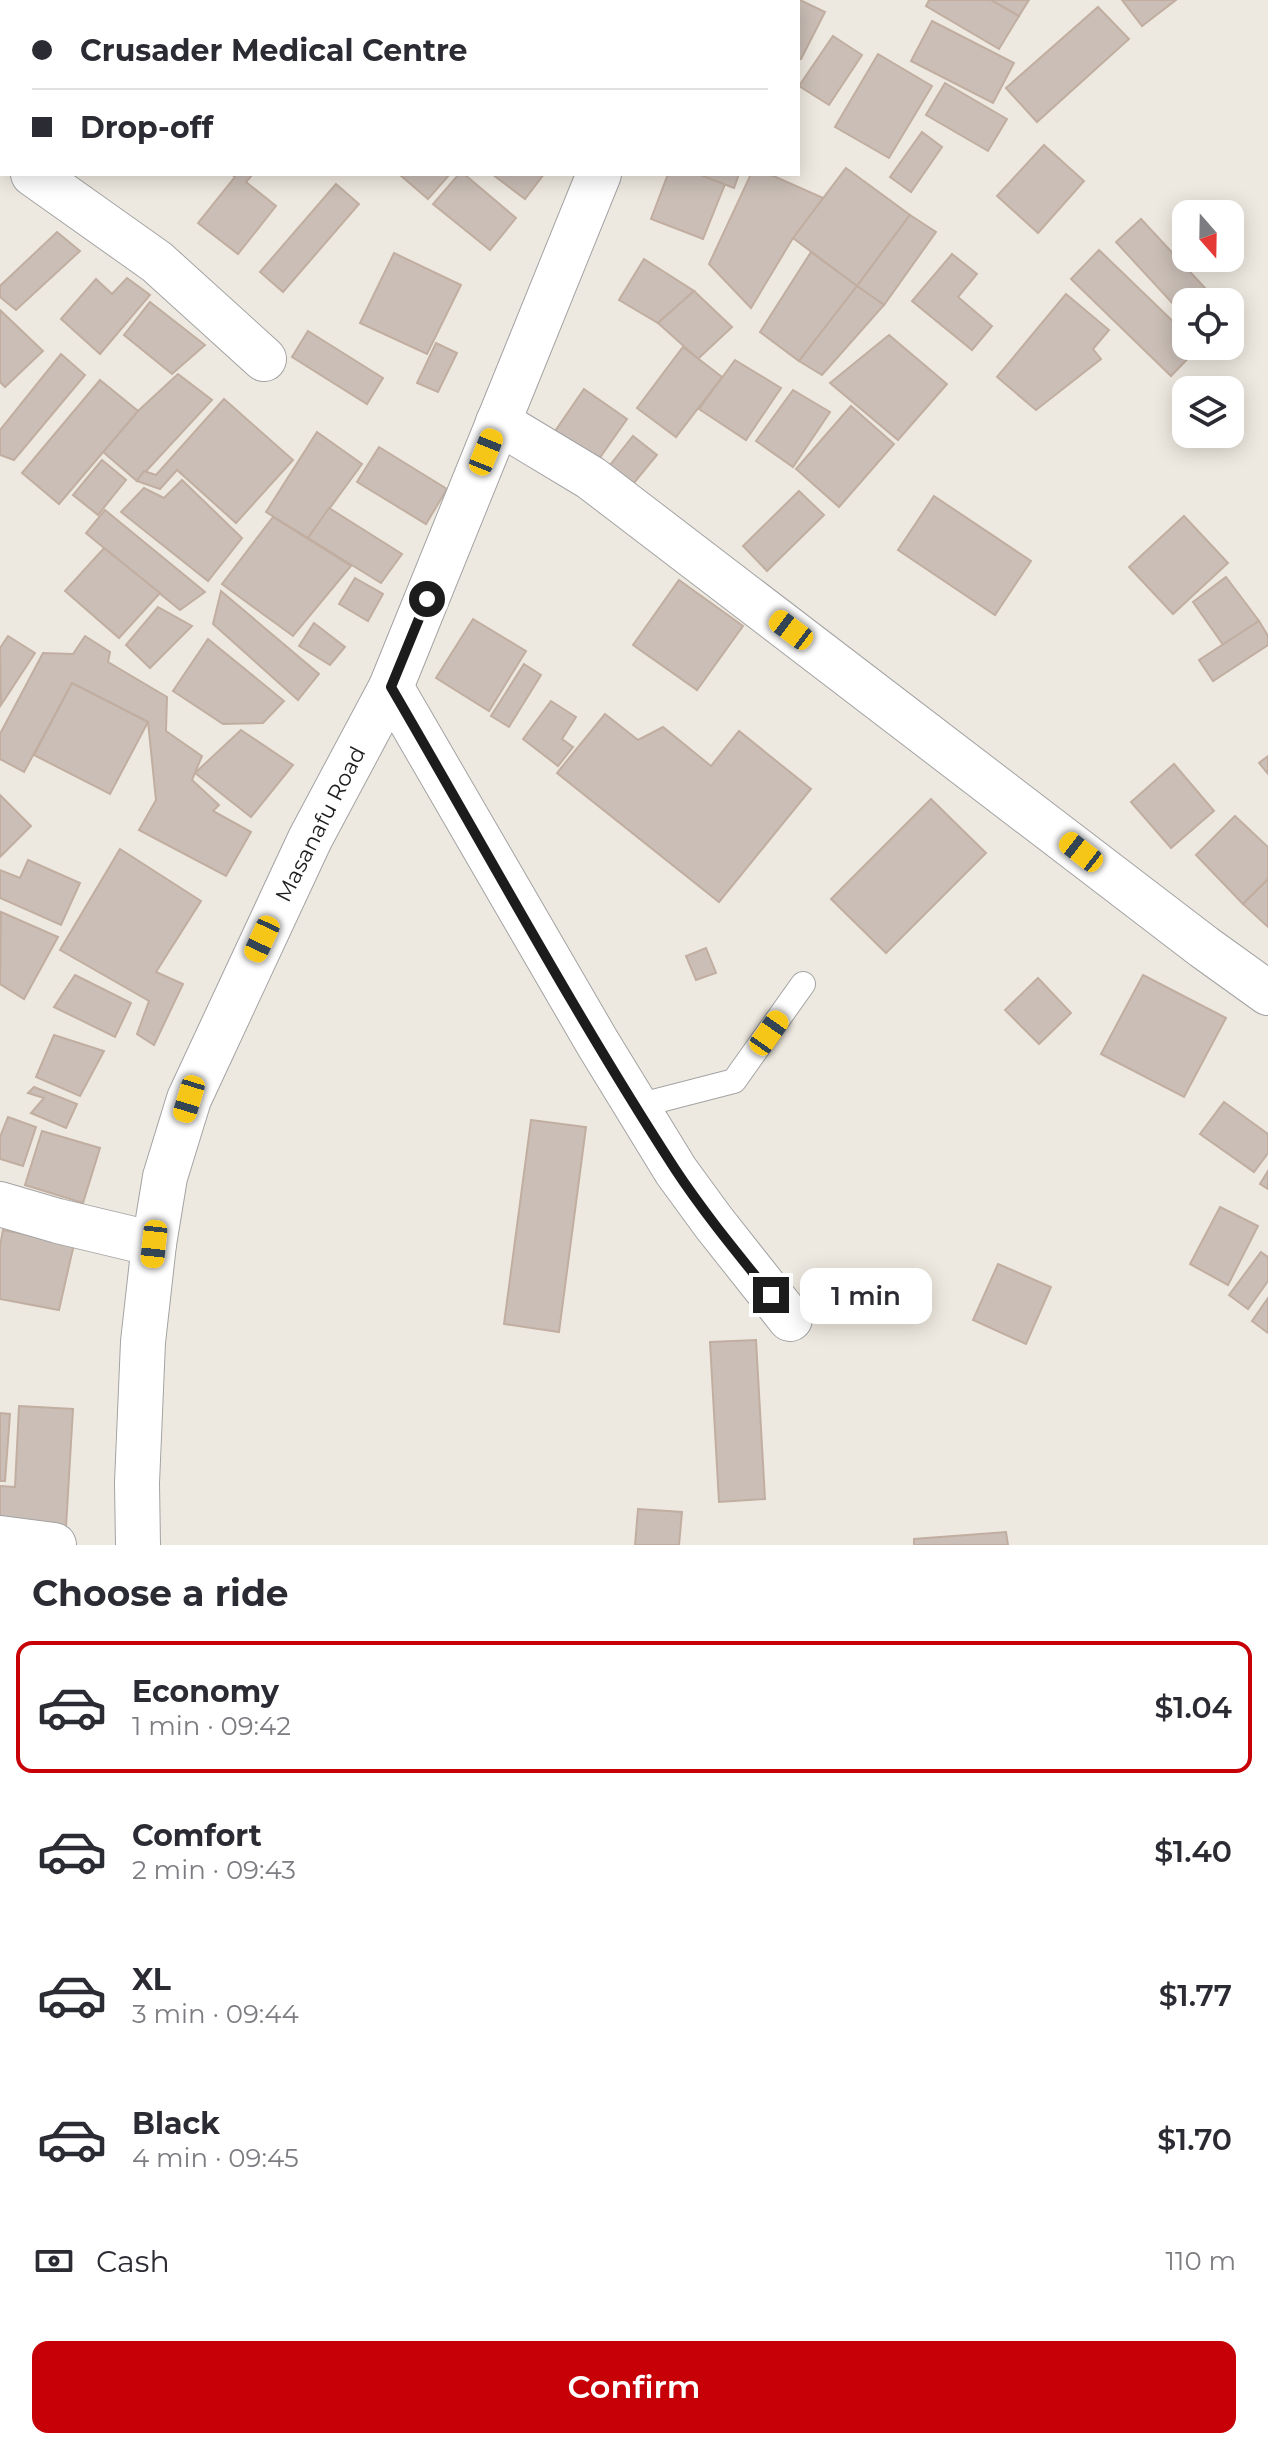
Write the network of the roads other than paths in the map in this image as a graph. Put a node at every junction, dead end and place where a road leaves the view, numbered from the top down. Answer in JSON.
{"nodes":[{"id":1,"x":36,"y":176,"type":"edge"},
{"id":2,"x":598,"y":176,"type":"edge"},
{"id":3,"x":264,"y":359,"type":"dead end"},
{"id":4,"x":498,"y":422,"type":"junction"},
{"id":5,"x":391,"y":687,"type":"junction"},
{"id":6,"x":803,"y":984,"type":"dead end"},
{"id":7,"x":1268,"y":993,"type":"edge"},
{"id":8,"x":637,"y":1106,"type":"junction"},
{"id":9,"x":0,"y":1204,"type":"edge"},
{"id":10,"x":154,"y":1244,"type":"junction"},
{"id":11,"x":790,"y":1319,"type":"dead end"},
{"id":12,"x":0,"y":1538,"type":"edge"},
{"id":13,"x":54,"y":1545,"type":"edge"},
{"id":14,"x":138,"y":1545,"type":"edge"}],
"edges":[{"from":1,"to":3,"type":"street"},
{"from":2,"to":4,"type":"street","name":"Masanafu Road"},
{"from":4,"to":5,"type":"street","name":"Masanafu Road"},
{"from":4,"to":7,"type":"street"},
{"from":5,"to":8,"type":"street"},
{"from":5,"to":10,"type":"street","name":"Masanafu Road"},
{"from":6,"to":8,"type":"lane"},
{"from":8,"to":11,"type":"street"},
{"from":9,"to":10,"type":"street"},
{"from":10,"to":14,"type":"street","name":"Masanafu Road"},
{"from":12,"to":13,"type":"street"}]}
